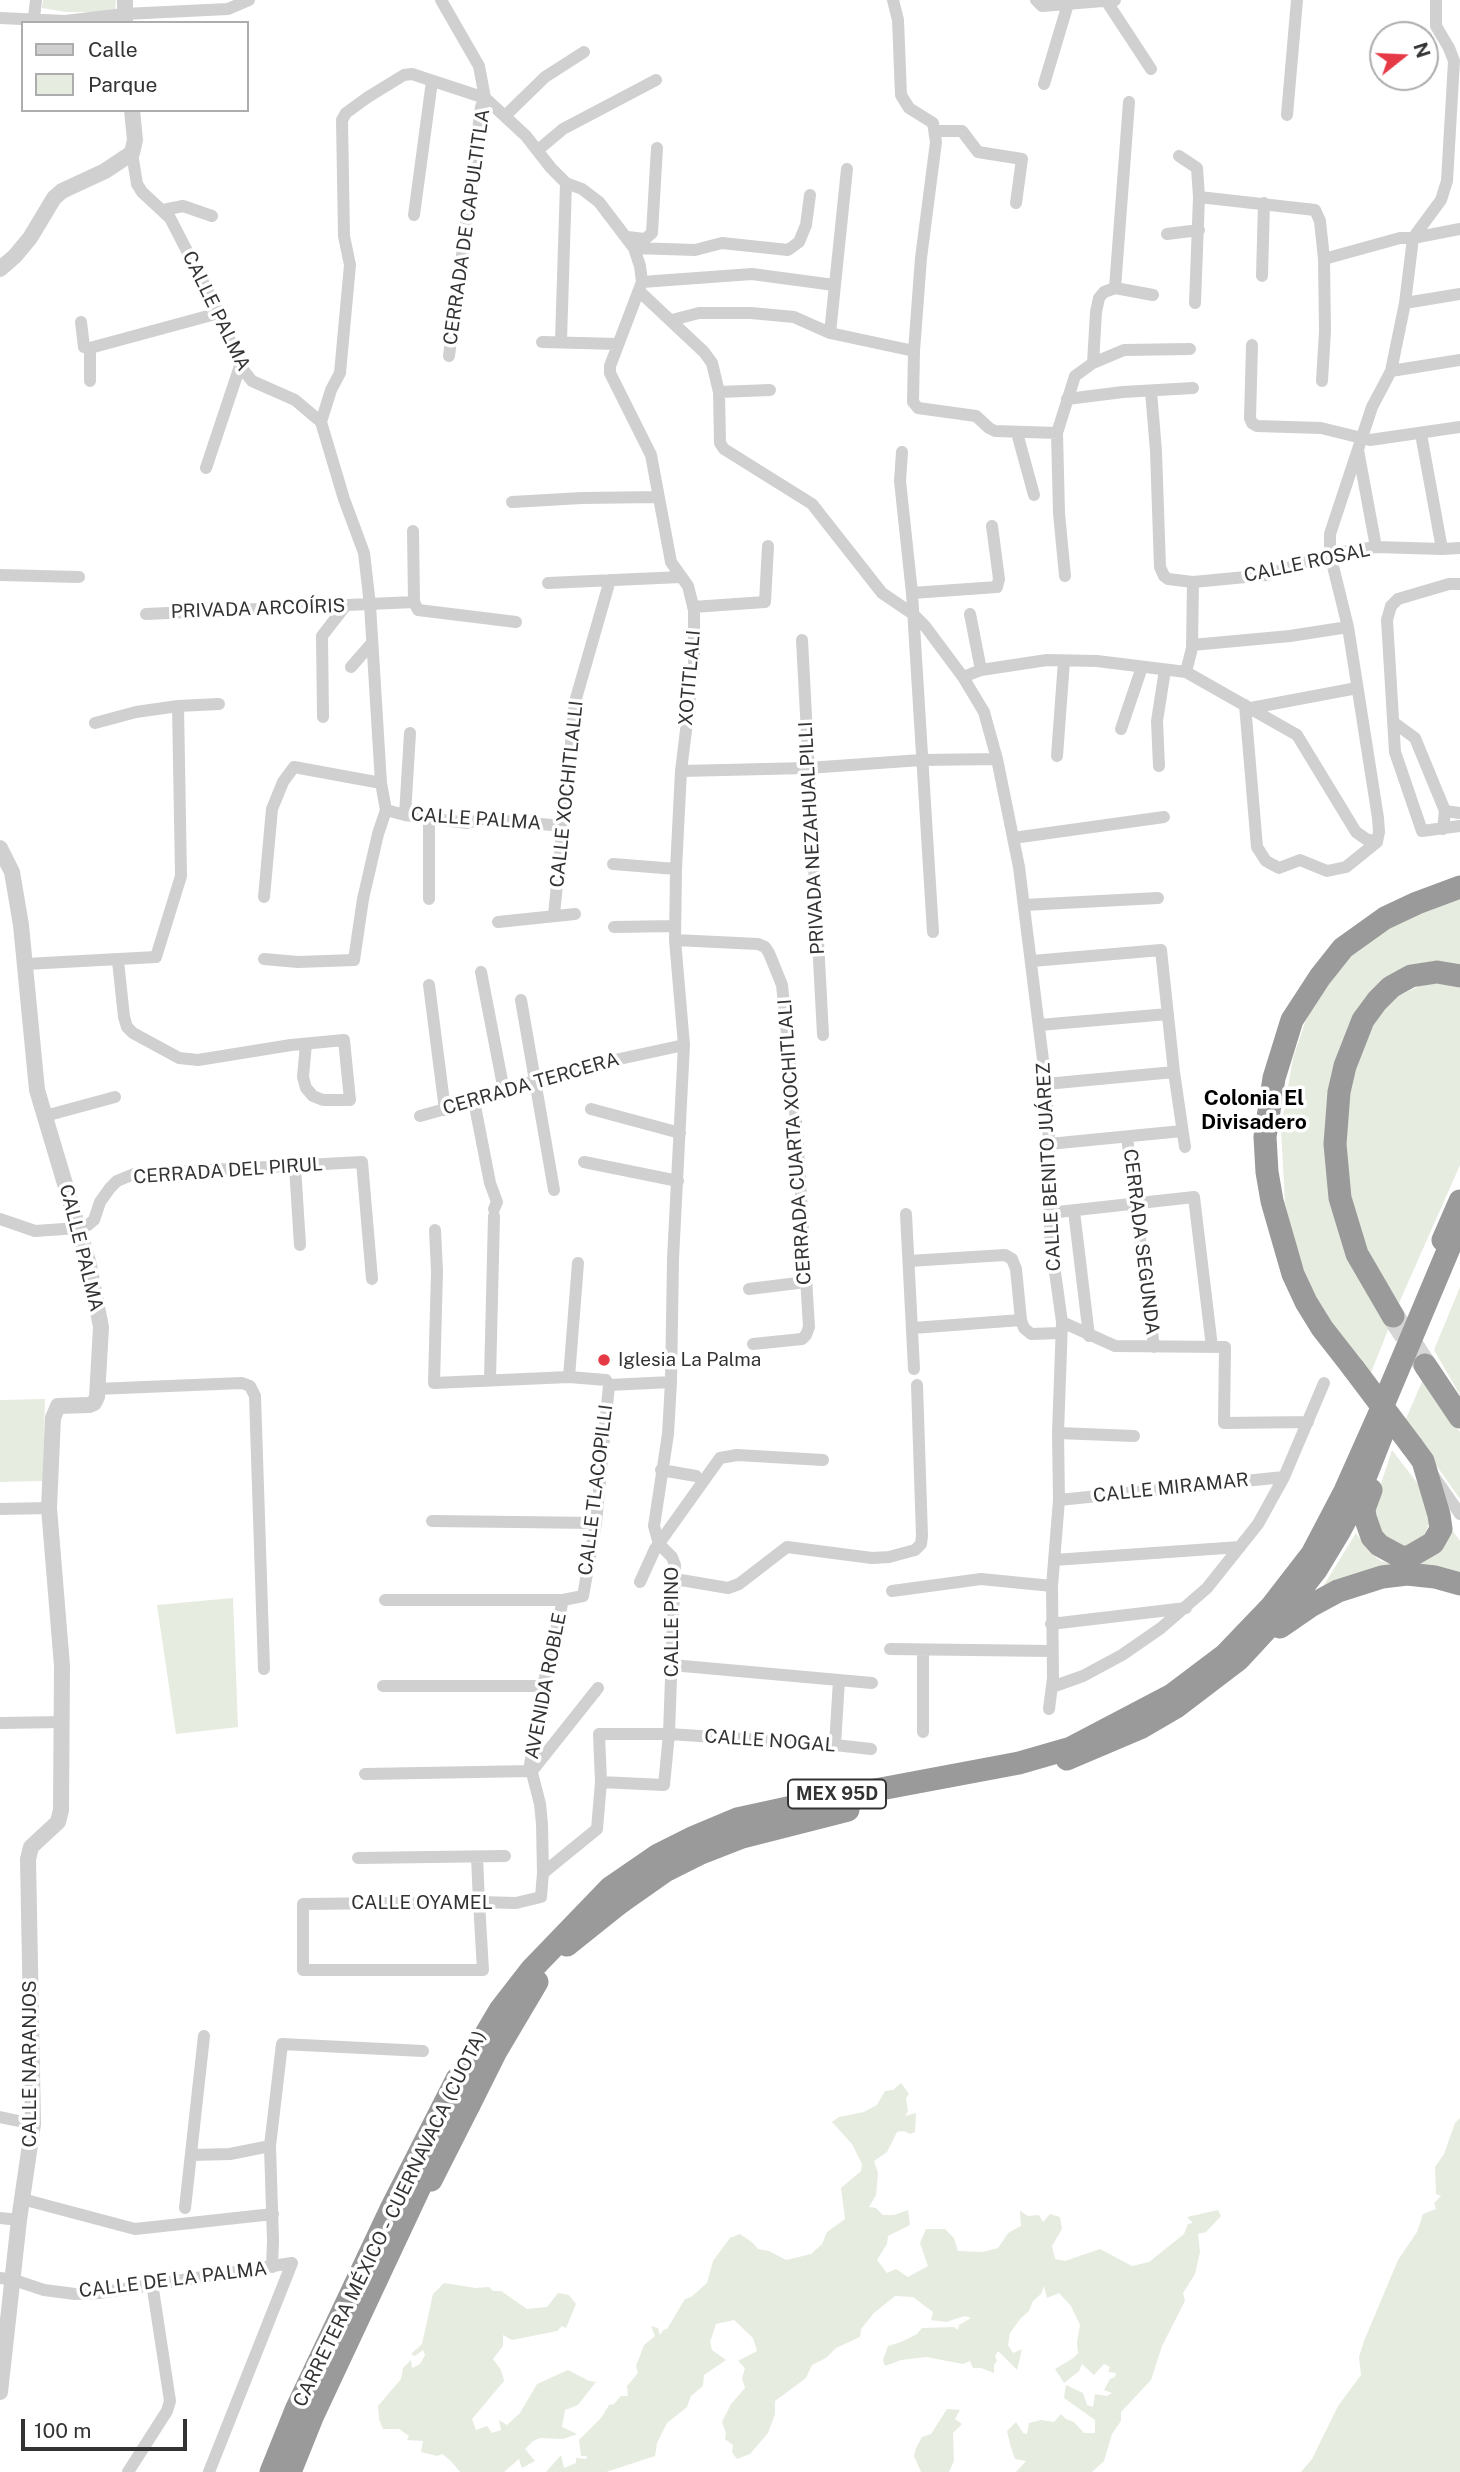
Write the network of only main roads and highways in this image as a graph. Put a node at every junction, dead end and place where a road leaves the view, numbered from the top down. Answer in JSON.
{"nodes":[{"id":1,"x":1460,"y":887,"type":"edge"},
{"id":2,"x":1460,"y":976,"type":"edge"},
{"id":3,"x":1460,"y":1201,"type":"edge"},
{"id":4,"x":1460,"y":1222,"type":"edge"},
{"id":5,"x":1460,"y":1243,"type":"edge"},
{"id":6,"x":1460,"y":1249,"type":"edge"},
{"id":7,"x":1393,"y":1316,"type":"tunnel mouth"},
{"id":8,"x":1425,"y":1365,"type":"tunnel mouth"},
{"id":9,"x":1460,"y":1417,"type":"edge"},
{"id":10,"x":1381,"y":1436,"type":"junction"},
{"id":11,"x":1460,"y":1584,"type":"edge"},
{"id":12,"x":1239,"y":1659,"type":"junction"},
{"id":13,"x":598,"y":1919,"type":"junction"},
{"id":14,"x":272,"y":2472,"type":"edge"},
{"id":15,"x":293,"y":2472,"type":"edge"}],
"edges":[{"from":1,"to":10,"type":"highway","bridge":true},
{"from":2,"to":7,"type":"highway"},
{"from":3,"to":14,"type":"highway","name":"CARRETERA MÉXICO - CUERNAVACA (CUOTA)","number":"MEX 95D"},
{"from":4,"to":14,"type":"highway","bridge":true},
{"from":5,"to":13,"type":"highway","bridge":true},
{"from":6,"to":10,"type":"highway","number":"MEX 95D"},
{"from":8,"to":9,"type":"highway"},
{"from":10,"to":12,"type":"highway","number":"MEX 95D"},
{"from":11,"to":12,"type":"highway"},
{"from":12,"to":13,"type":"highway","number":"MEX 95D"},
{"from":13,"to":15,"type":"highway","bridge":true}]}
